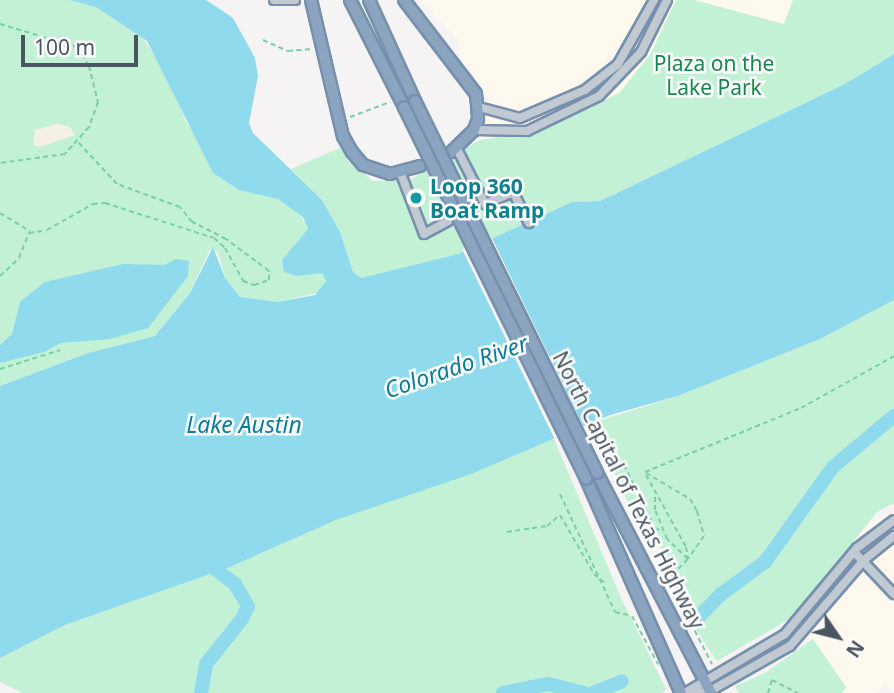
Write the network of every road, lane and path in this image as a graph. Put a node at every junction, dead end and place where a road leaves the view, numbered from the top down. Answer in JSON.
{"nodes":[{"id":1,"x":274,"y":0,"type":"edge"},
{"id":2,"x":295,"y":0,"type":"edge"},
{"id":3,"x":311,"y":0,"type":"edge"},
{"id":4,"x":350,"y":0,"type":"edge"},
{"id":5,"x":369,"y":0,"type":"edge"},
{"id":6,"x":404,"y":0,"type":"edge"},
{"id":7,"x":654,"y":0,"type":"edge"},
{"id":8,"x":667,"y":0,"type":"edge"},
{"id":9,"x":0,"y":24,"type":"edge"},
{"id":10,"x":263,"y":40,"type":"dead end"},
{"id":11,"x":323,"y":48,"type":"junction"},
{"id":12,"x":403,"y":104,"type":"junction"},
{"id":13,"x":479,"y":107,"type":"junction"},
{"id":14,"x":340,"y":121,"type":"junction"},
{"id":15,"x":474,"y":130,"type":"junction"},
{"id":16,"x":78,"y":142,"type":"junction"},
{"id":17,"x":454,"y":151,"type":"joint"},
{"id":18,"x":0,"y":162,"type":"edge"},
{"id":19,"x":420,"y":166,"type":"dead end"},
{"id":20,"x":401,"y":174,"type":"junction"},
{"id":21,"x":0,"y":213,"type":"edge"},
{"id":22,"x":449,"y":221,"type":"tunnel mouth"},
{"id":23,"x":529,"y":223,"type":"dead end"},
{"id":24,"x":31,"y":232,"type":"junction"},
{"id":25,"x":0,"y":276,"type":"edge"},
{"id":26,"x":60,"y":350,"type":"dead end"},
{"id":27,"x":894,"y":356,"type":"edge"},
{"id":28,"x":0,"y":369,"type":"edge"},
{"id":29,"x":624,"y":465,"type":"dead end"},
{"id":30,"x":645,"y":472,"type":"junction"},
{"id":31,"x":655,"y":493,"type":"junction"},
{"id":32,"x":560,"y":494,"type":"dead end"},
{"id":33,"x":894,"y":520,"type":"edge"},
{"id":34,"x":664,"y":532,"type":"junction"},
{"id":35,"x":507,"y":533,"type":"dead end"},
{"id":36,"x":894,"y":536,"type":"edge"},
{"id":37,"x":854,"y":552,"type":"junction"},
{"id":38,"x":688,"y":559,"type":"junction"},
{"id":39,"x":863,"y":560,"type":"junction"},
{"id":40,"x":605,"y":582,"type":"junction"},
{"id":41,"x":894,"y":594,"type":"edge"},
{"id":42,"x":712,"y":664,"type":"dead end"},
{"id":43,"x":658,"y":665,"type":"dead end"},
{"id":44,"x":703,"y":678,"type":"junction"},
{"id":45,"x":710,"y":692,"type":"edge"},
{"id":46,"x":683,"y":693,"type":"edge"},
{"id":47,"x":697,"y":693,"type":"edge"},
{"id":48,"x":768,"y":693,"type":"edge"},
{"id":49,"x":798,"y":693,"type":"edge"}],
"edges":[{"from":1,"to":2,"type":"street"},
{"from":3,"to":11,"type":"highway"},
{"from":4,"to":12,"type":"highway","name":"North Capital of Texas Highway"},
{"from":5,"to":44,"type":"highway","name":"North Capital of Texas Highway","bridge":true},
{"from":6,"to":13,"type":"highway"},
{"from":7,"to":13,"type":"street"},
{"from":8,"to":15,"type":"street"},
{"from":9,"to":16,"type":"path"},
{"from":10,"to":11,"type":"path"},
{"from":11,"to":14,"type":"highway"},
{"from":12,"to":14,"type":"path"},
{"from":12,"to":46,"type":"highway","name":"North Capital of Texas Highway","bridge":true},
{"from":13,"to":15,"type":"highway"},
{"from":14,"to":20,"type":"highway"},
{"from":15,"to":17,"type":"highway"},
{"from":16,"to":18,"type":"path"},
{"from":16,"to":24,"type":"path"},
{"from":17,"to":23,"type":"street"},
{"from":19,"to":20,"type":"highway"},
{"from":20,"to":22,"type":"street"},
{"from":21,"to":24,"type":"path"},
{"from":24,"to":25,"type":"path"},
{"from":26,"to":28,"type":"path"},
{"from":27,"to":30,"type":"path"},
{"from":29,"to":34,"type":"path"},
{"from":30,"to":31,"type":"path"},
{"from":30,"to":38,"type":"path"},
{"from":31,"to":34,"type":"path"},
{"from":31,"to":38,"type":"path"},
{"from":32,"to":40,"type":"path"},
{"from":33,"to":37,"type":"street"},
{"from":34,"to":38,"type":"path"},
{"from":35,"to":40,"type":"path"},
{"from":36,"to":39,"type":"street"},
{"from":37,"to":39,"type":"street"},
{"from":37,"to":44,"type":"street"},
{"from":38,"to":42,"type":"path"},
{"from":39,"to":41,"type":"street"},
{"from":39,"to":45,"type":"street"},
{"from":40,"to":43,"type":"path"},
{"from":44,"to":45,"type":"highway","name":"North Capital of Texas Highway"},
{"from":44,"to":46,"type":"street"},
{"from":45,"to":47,"type":"street"},
{"from":48,"to":49,"type":"path"}]}
